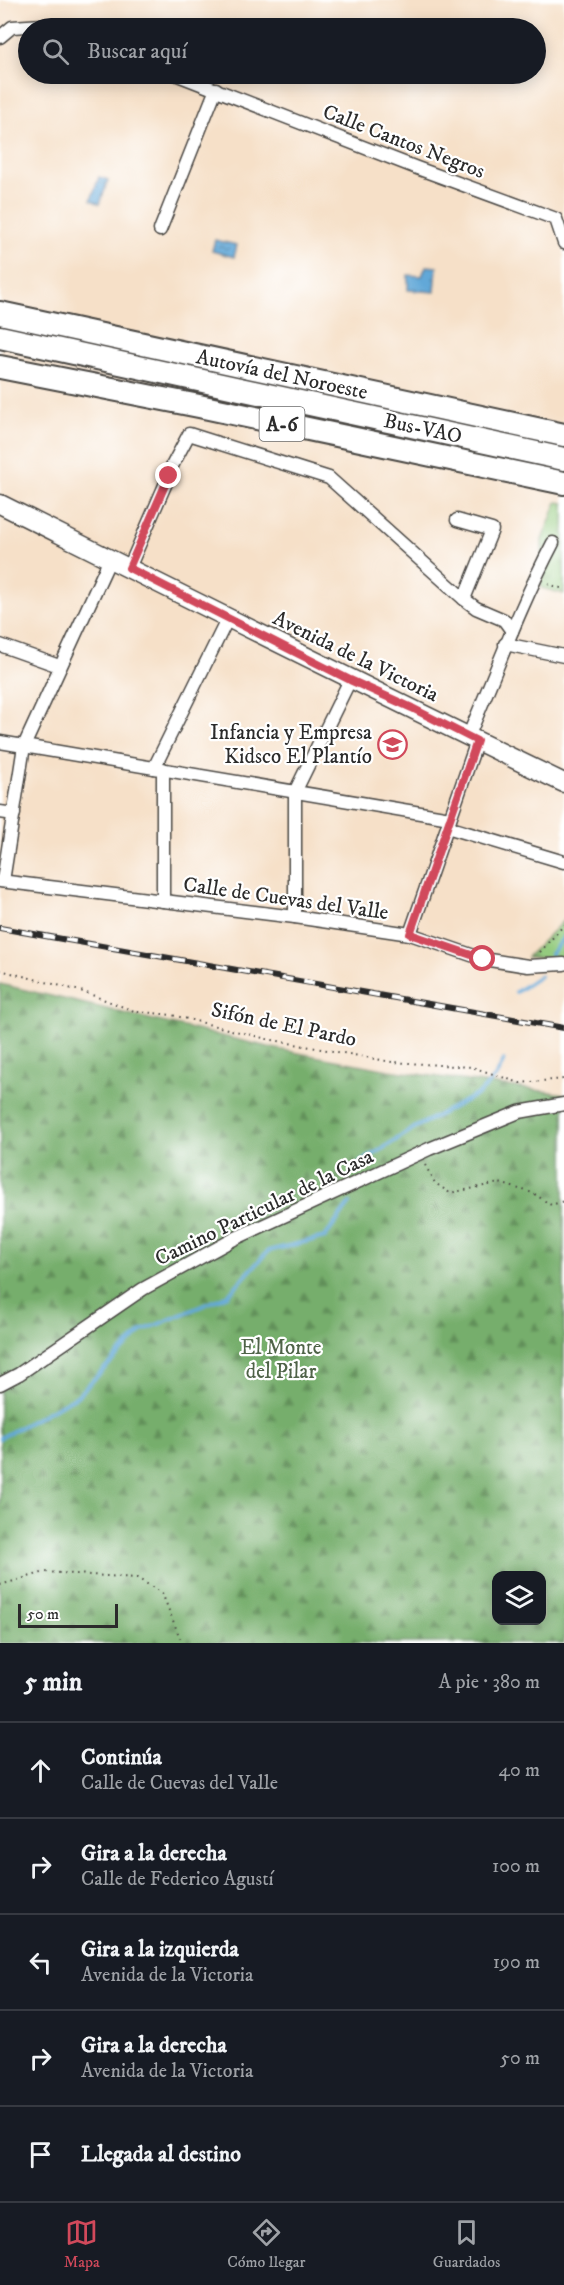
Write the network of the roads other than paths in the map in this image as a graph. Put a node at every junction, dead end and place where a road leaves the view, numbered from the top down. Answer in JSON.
{"nodes":[{"id":1,"x":18,"y":27,"type":"edge"},
{"id":2,"x":0,"y":37,"type":"edge"},
{"id":3,"x":202,"y":84,"type":"edge"},
{"id":4,"x":216,"y":89,"type":"junction"},
{"id":5,"x":560,"y":216,"type":"edge"},
{"id":6,"x":160,"y":230,"type":"dead end"},
{"id":7,"x":564,"y":243,"type":"edge"},
{"id":8,"x":0,"y":313,"type":"edge"},
{"id":9,"x":0,"y":337,"type":"edge"},
{"id":10,"x":0,"y":349,"type":"edge"},
{"id":11,"x":0,"y":367,"type":"edge"},
{"id":12,"x":204,"y":381,"type":"junction"},
{"id":13,"x":564,"y":435,"type":"edge"},
{"id":14,"x":564,"y":459,"type":"edge"},
{"id":15,"x":564,"y":483,"type":"edge"},
{"id":16,"x":0,"y":504,"type":"edge"},
{"id":17,"x":457,"y":520,"type":"dead end"},
{"id":18,"x":553,"y":543,"type":"dead end"},
{"id":19,"x":110,"y":559,"type":"junction"},
{"id":20,"x":129,"y":568,"type":"junction"},
{"id":21,"x":464,"y":599,"type":"junction"},
{"id":22,"x":228,"y":618,"type":"junction"},
{"id":23,"x":512,"y":631,"type":"junction"},
{"id":24,"x":505,"y":644,"type":"junction"},
{"id":25,"x":0,"y":645,"type":"edge"},
{"id":26,"x":564,"y":656,"type":"edge"},
{"id":27,"x":59,"y":666,"type":"junction"},
{"id":28,"x":350,"y":680,"type":"junction"},
{"id":29,"x":472,"y":739,"type":"junction"},
{"id":30,"x":0,"y":742,"type":"edge"},
{"id":31,"x":24,"y":746,"type":"junction"},
{"id":32,"x":159,"y":768,"type":"junction"},
{"id":33,"x":564,"y":783,"type":"edge"},
{"id":34,"x":295,"y":792,"type":"junction"},
{"id":35,"x":0,"y":812,"type":"edge"},
{"id":36,"x":14,"y":814,"type":"junction"},
{"id":37,"x":448,"y":823,"type":"junction"},
{"id":38,"x":564,"y":862,"type":"edge"},
{"id":39,"x":2,"y":881,"type":"edge"},
{"id":40,"x":163,"y":901,"type":"junction"},
{"id":41,"x":295,"y":917,"type":"junction"},
{"id":42,"x":410,"y":934,"type":"junction"},
{"id":43,"x":564,"y":964,"type":"edge"},
{"id":44,"x":564,"y":1104,"type":"edge"},
{"id":45,"x":0,"y":1384,"type":"edge"}],
"edges":[{"from":1,"to":2,"type":"street"},
{"from":3,"to":4,"type":"street","name":"Calle Cantos Negros"},
{"from":4,"to":5,"type":"street","name":"Calle Cantos Negros"},
{"from":4,"to":6,"type":"street"},
{"from":5,"to":7,"type":"street","name":"Calle Cantos Negros"},
{"from":8,"to":13,"type":"highway","name":"Autovía del Noroeste","number":"A-6"},
{"from":9,"to":12,"type":"highway","name":"Bus-VAO"},
{"from":10,"to":12,"type":"highway"},
{"from":11,"to":15,"type":"highway","number":"A-6"},
{"from":12,"to":14,"type":"highway","name":"Bus-VAO"},
{"from":16,"to":19,"type":"street","name":"Avenida de la Victoria"},
{"from":17,"to":21,"type":"street"},
{"from":18,"to":23,"type":"street"},
{"from":19,"to":20,"type":"street","name":"Avenida de la Victoria"},
{"from":19,"to":27,"type":"street"},
{"from":20,"to":21,"type":"street"},
{"from":20,"to":22,"type":"street","name":"Avenida de la Victoria"},
{"from":21,"to":23,"type":"street"},
{"from":22,"to":28,"type":"street","name":"Avenida de la Victoria"},
{"from":22,"to":32,"type":"street"},
{"from":23,"to":24,"type":"street"},
{"from":24,"to":26,"type":"street"},
{"from":24,"to":29,"type":"street"},
{"from":25,"to":27,"type":"street"},
{"from":27,"to":31,"type":"street"},
{"from":28,"to":29,"type":"street","name":"Avenida de la Victoria"},
{"from":28,"to":34,"type":"street"},
{"from":29,"to":33,"type":"street","name":"Avenida de la Victoria"},
{"from":29,"to":37,"type":"street"},
{"from":30,"to":31,"type":"street"},
{"from":31,"to":32,"type":"street"},
{"from":31,"to":36,"type":"street"},
{"from":32,"to":34,"type":"street"},
{"from":32,"to":40,"type":"street"},
{"from":34,"to":37,"type":"street"},
{"from":34,"to":41,"type":"street"},
{"from":35,"to":36,"type":"street"},
{"from":36,"to":39,"type":"street"},
{"from":37,"to":38,"type":"street"},
{"from":37,"to":42,"type":"street"},
{"from":39,"to":40,"type":"street","name":"Calle de Cuevas del Valle"},
{"from":40,"to":41,"type":"street","name":"Calle de Cuevas del Valle"},
{"from":41,"to":42,"type":"street","name":"Calle de Cuevas del Valle"},
{"from":42,"to":43,"type":"street","name":"Calle de Cuevas del Valle"},
{"from":44,"to":45,"type":"street","name":"Camino Particular de la Casa"}]}
